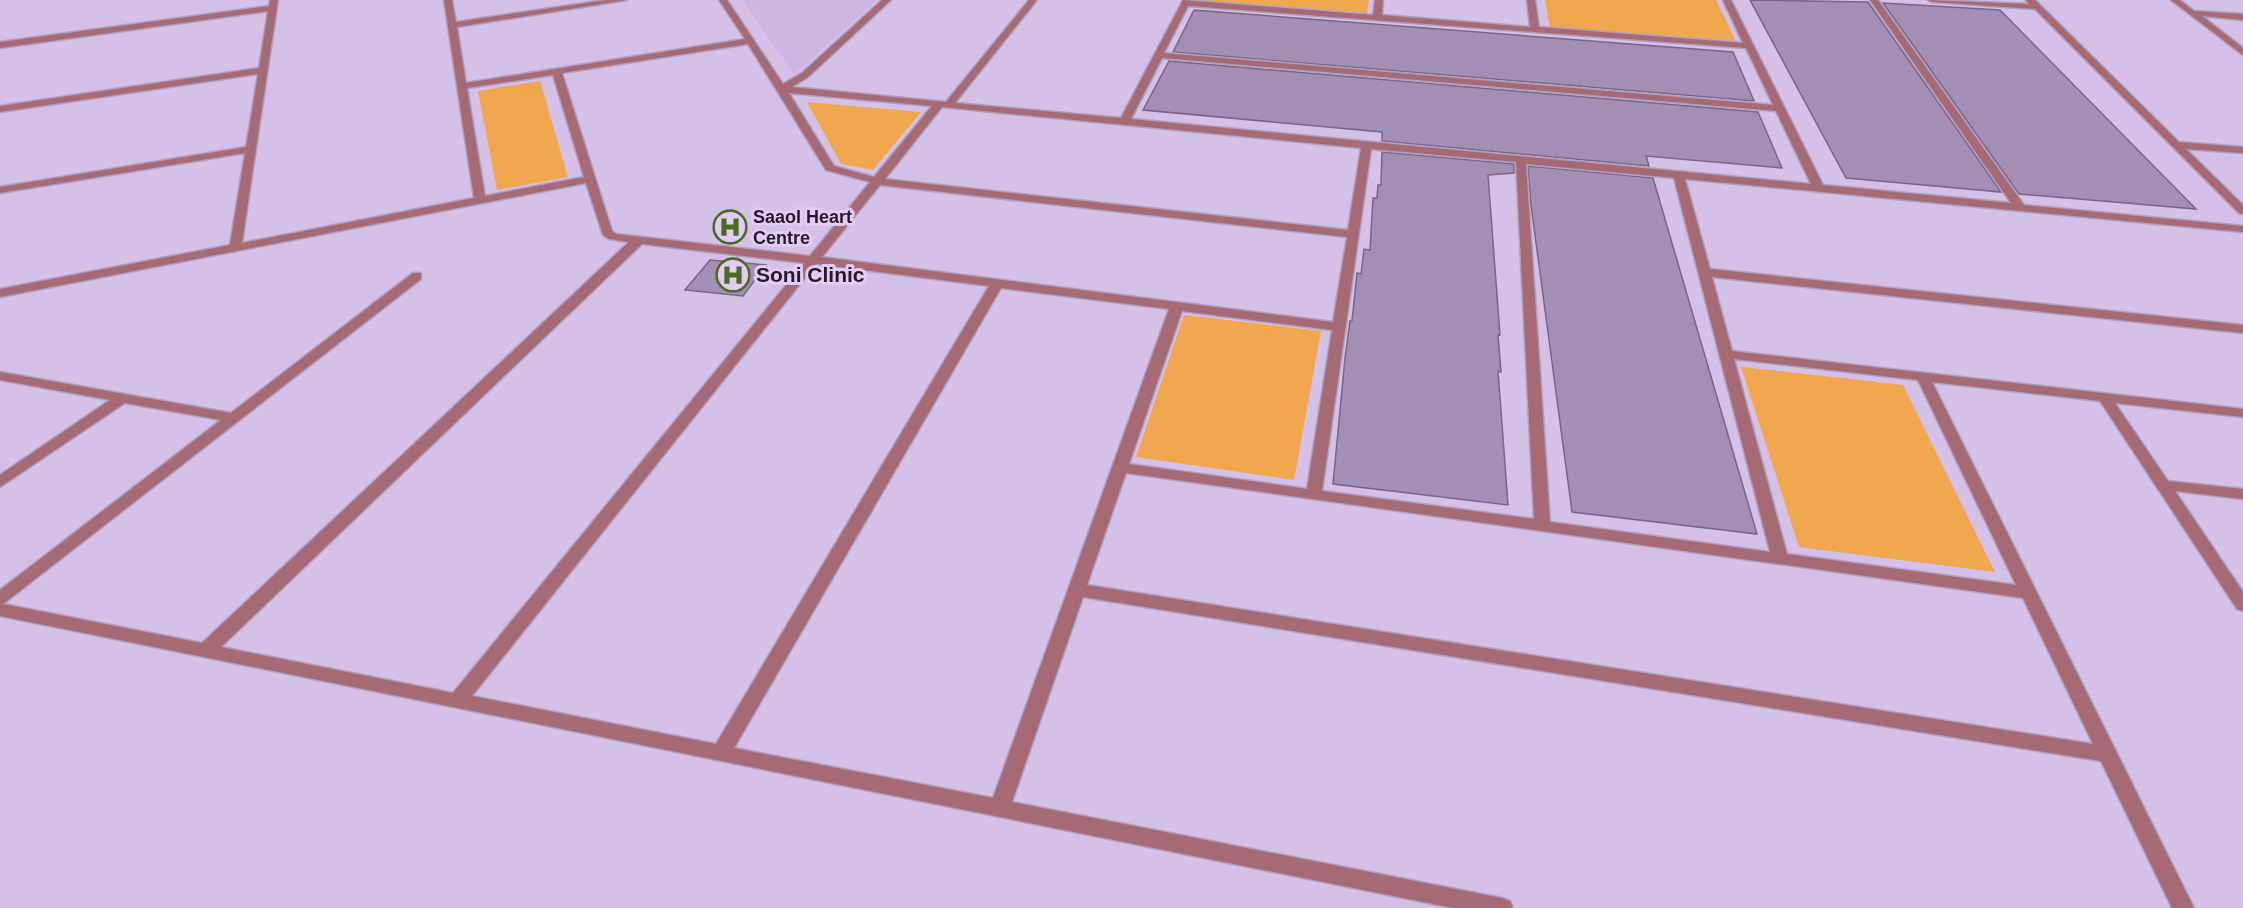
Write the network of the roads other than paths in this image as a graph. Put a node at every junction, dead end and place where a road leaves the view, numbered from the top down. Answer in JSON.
{"nodes":[{"id":1,"x":448,"y":0,"type":"edge"},
{"id":2,"x":623,"y":0,"type":"edge"},
{"id":3,"x":723,"y":0,"type":"edge"},
{"id":4,"x":887,"y":0,"type":"edge"},
{"id":5,"x":1033,"y":0,"type":"edge"},
{"id":6,"x":1379,"y":0,"type":"edge"},
{"id":7,"x":1531,"y":0,"type":"edge"},
{"id":8,"x":1727,"y":0,"type":"edge"},
{"id":9,"x":1874,"y":0,"type":"edge"},
{"id":10,"x":1932,"y":0,"type":"edge"},
{"id":11,"x":2175,"y":0,"type":"edge"},
{"id":12,"x":1186,"y":2,"type":"edge"},
{"id":13,"x":2033,"y":3,"type":"edge"},
{"id":14,"x":273,"y":4,"type":"edge"},
{"id":15,"x":2192,"y":13,"type":"junction"},
{"id":16,"x":2243,"y":16,"type":"edge"},
{"id":17,"x":1377,"y":18,"type":"junction"},
{"id":18,"x":452,"y":25,"type":"junction"},
{"id":19,"x":1535,"y":30,"type":"junction"},
{"id":20,"x":750,"y":40,"type":"junction"},
{"id":21,"x":0,"y":45,"type":"edge"},
{"id":22,"x":1749,"y":46,"type":"junction"},
{"id":23,"x":2243,"y":52,"type":"edge"},
{"id":24,"x":1159,"y":55,"type":"junction"},
{"id":25,"x":262,"y":70,"type":"junction"},
{"id":26,"x":556,"y":71,"type":"junction"},
{"id":27,"x":462,"y":86,"type":"junction"},
{"id":28,"x":782,"y":89,"type":"junction"},
{"id":29,"x":943,"y":105,"type":"junction"},
{"id":30,"x":1779,"y":108,"type":"junction"},
{"id":31,"x":0,"y":109,"type":"edge"},
{"id":32,"x":1124,"y":123,"type":"junction"},
{"id":33,"x":2177,"y":145,"type":"junction"},
{"id":34,"x":1366,"y":146,"type":"junction"},
{"id":35,"x":250,"y":149,"type":"junction"},
{"id":36,"x":2243,"y":150,"type":"edge"},
{"id":37,"x":1521,"y":161,"type":"junction"},
{"id":38,"x":1678,"y":176,"type":"junction"},
{"id":39,"x":591,"y":180,"type":"junction"},
{"id":40,"x":877,"y":181,"type":"junction"},
{"id":41,"x":1820,"y":189,"type":"junction"},
{"id":42,"x":0,"y":190,"type":"edge"},
{"id":43,"x":480,"y":201,"type":"junction"},
{"id":44,"x":2021,"y":208,"type":"junction"},
{"id":45,"x":2243,"y":211,"type":"edge"},
{"id":46,"x":2243,"y":229,"type":"edge"},
{"id":47,"x":1353,"y":234,"type":"junction"},
{"id":48,"x":640,"y":239,"type":"junction"},
{"id":49,"x":235,"y":248,"type":"junction"},
{"id":50,"x":813,"y":260,"type":"junction"},
{"id":51,"x":1704,"y":272,"type":"junction"},
{"id":52,"x":417,"y":276,"type":"dead end"},
{"id":53,"x":997,"y":283,"type":"junction"},
{"id":54,"x":0,"y":293,"type":"edge"},
{"id":55,"x":1177,"y":306,"type":"junction"},
{"id":56,"x":1339,"y":327,"type":"junction"},
{"id":57,"x":2243,"y":329,"type":"edge"},
{"id":58,"x":1725,"y":354,"type":"junction"},
{"id":59,"x":0,"y":376,"type":"edge"},
{"id":60,"x":1923,"y":377,"type":"junction"},
{"id":61,"x":2104,"y":397,"type":"junction"},
{"id":62,"x":122,"y":398,"type":"junction"},
{"id":63,"x":2243,"y":413,"type":"edge"},
{"id":64,"x":234,"y":418,"type":"junction"},
{"id":65,"x":1121,"y":468,"type":"junction"},
{"id":66,"x":0,"y":482,"type":"edge"},
{"id":67,"x":2163,"y":485,"type":"junction"},
{"id":68,"x":2243,"y":494,"type":"edge"},
{"id":69,"x":1314,"y":495,"type":"junction"},
{"id":70,"x":1542,"y":526,"type":"junction"},
{"id":71,"x":1780,"y":559,"type":"junction"},
{"id":72,"x":1078,"y":590,"type":"junction"},
{"id":73,"x":2029,"y":593,"type":"junction"},
{"id":74,"x":0,"y":599,"type":"edge"},
{"id":75,"x":2243,"y":605,"type":"edge"},
{"id":76,"x":0,"y":610,"type":"edge"},
{"id":77,"x":205,"y":651,"type":"junction"},
{"id":78,"x":458,"y":701,"type":"junction"},
{"id":79,"x":721,"y":753,"type":"junction"},
{"id":80,"x":2108,"y":754,"type":"junction"},
{"id":81,"x":1000,"y":808,"type":"junction"},
{"id":82,"x":1502,"y":908,"type":"edge"},
{"id":83,"x":2183,"y":908,"type":"edge"}],
"edges":[{"from":1,"to":18,"type":"street"},
{"from":2,"to":18,"type":"street"},
{"from":3,"to":20,"type":"street"},
{"from":4,"to":28,"type":"street"},
{"from":5,"to":29,"type":"street"},
{"from":6,"to":17,"type":"street"},
{"from":7,"to":19,"type":"street"},
{"from":8,"to":22,"type":"street"},
{"from":9,"to":44,"type":"street"},
{"from":10,"to":13,"type":"street"},
{"from":11,"to":15,"type":"street"},
{"from":12,"to":17,"type":"street"},
{"from":12,"to":24,"type":"street"},
{"from":13,"to":33,"type":"street"},
{"from":14,"to":21,"type":"street"},
{"from":14,"to":25,"type":"street"},
{"from":15,"to":16,"type":"street"},
{"from":15,"to":23,"type":"street"},
{"from":17,"to":19,"type":"street"},
{"from":18,"to":27,"type":"street"},
{"from":19,"to":22,"type":"street"},
{"from":20,"to":26,"type":"street"},
{"from":20,"to":28,"type":"street"},
{"from":22,"to":30,"type":"street"},
{"from":24,"to":30,"type":"street"},
{"from":24,"to":32,"type":"street"},
{"from":25,"to":31,"type":"street"},
{"from":25,"to":35,"type":"street"},
{"from":26,"to":27,"type":"street"},
{"from":26,"to":39,"type":"street"},
{"from":27,"to":43,"type":"street"},
{"from":28,"to":29,"type":"street"},
{"from":28,"to":40,"type":"street"},
{"from":29,"to":32,"type":"street"},
{"from":29,"to":40,"type":"street"},
{"from":30,"to":41,"type":"street"},
{"from":32,"to":34,"type":"street"},
{"from":33,"to":36,"type":"street"},
{"from":33,"to":45,"type":"street"},
{"from":34,"to":37,"type":"street"},
{"from":34,"to":47,"type":"street"},
{"from":35,"to":42,"type":"street"},
{"from":35,"to":49,"type":"street"},
{"from":37,"to":38,"type":"street"},
{"from":37,"to":70,"type":"street"},
{"from":38,"to":41,"type":"street"},
{"from":38,"to":51,"type":"street"},
{"from":39,"to":43,"type":"street"},
{"from":39,"to":48,"type":"street"},
{"from":40,"to":47,"type":"street"},
{"from":40,"to":50,"type":"street"},
{"from":41,"to":44,"type":"street"},
{"from":43,"to":49,"type":"street"},
{"from":44,"to":46,"type":"street"},
{"from":47,"to":56,"type":"street"},
{"from":48,"to":50,"type":"street"},
{"from":48,"to":77,"type":"street"},
{"from":49,"to":54,"type":"street"},
{"from":50,"to":53,"type":"street"},
{"from":50,"to":78,"type":"street"},
{"from":51,"to":57,"type":"street"},
{"from":51,"to":58,"type":"street"},
{"from":52,"to":64,"type":"street"},
{"from":53,"to":55,"type":"street"},
{"from":53,"to":79,"type":"street"},
{"from":55,"to":56,"type":"street"},
{"from":55,"to":65,"type":"street"},
{"from":56,"to":69,"type":"street"},
{"from":58,"to":60,"type":"street"},
{"from":58,"to":71,"type":"street"},
{"from":59,"to":62,"type":"street"},
{"from":60,"to":61,"type":"street"},
{"from":60,"to":73,"type":"street"},
{"from":61,"to":63,"type":"street"},
{"from":61,"to":67,"type":"street"},
{"from":62,"to":64,"type":"street"},
{"from":62,"to":66,"type":"street"},
{"from":64,"to":74,"type":"street"},
{"from":65,"to":69,"type":"street"},
{"from":65,"to":72,"type":"street"},
{"from":67,"to":68,"type":"street"},
{"from":67,"to":75,"type":"street"},
{"from":69,"to":70,"type":"street"},
{"from":70,"to":71,"type":"street"},
{"from":71,"to":73,"type":"street"},
{"from":72,"to":80,"type":"street"},
{"from":72,"to":81,"type":"street"},
{"from":73,"to":80,"type":"street"},
{"from":76,"to":77,"type":"street"},
{"from":77,"to":78,"type":"street"},
{"from":78,"to":79,"type":"street"},
{"from":79,"to":81,"type":"street"},
{"from":80,"to":83,"type":"street"},
{"from":81,"to":82,"type":"street"}]}
